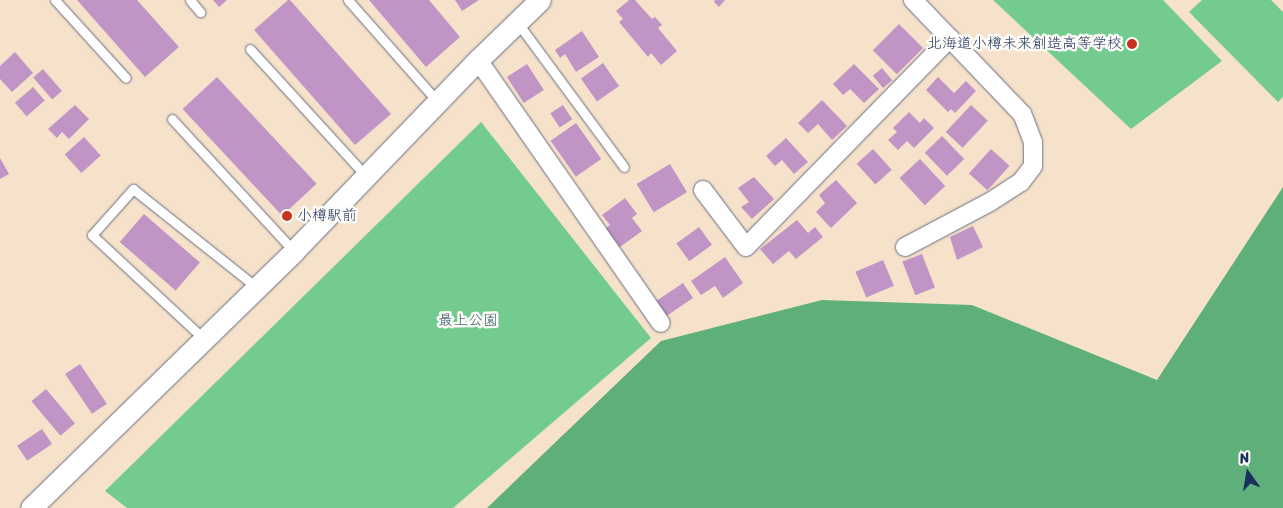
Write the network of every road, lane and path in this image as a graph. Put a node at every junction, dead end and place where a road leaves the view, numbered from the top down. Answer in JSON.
{"nodes":[{"id":1,"x":55,"y":0,"type":"edge"},
{"id":2,"x":190,"y":0,"type":"edge"},
{"id":3,"x":348,"y":0,"type":"edge"},
{"id":4,"x":540,"y":0,"type":"edge"},
{"id":5,"x":913,"y":0,"type":"edge"},
{"id":6,"x":200,"y":12,"type":"dead end"},
{"id":7,"x":517,"y":22,"type":"junction"},
{"id":8,"x":950,"y":38,"type":"junction"},
{"id":9,"x":250,"y":49,"type":"dead end"},
{"id":10,"x":478,"y":60,"type":"junction"},
{"id":11,"x":126,"y":78,"type":"dead end"},
{"id":12,"x":438,"y":102,"type":"junction"},
{"id":13,"x":172,"y":119,"type":"dead end"},
{"id":14,"x":624,"y":167,"type":"dead end"},
{"id":15,"x":366,"y":176,"type":"junction"},
{"id":16,"x":702,"y":190,"type":"dead end"},
{"id":17,"x":905,"y":247,"type":"dead end"},
{"id":18,"x":294,"y":251,"type":"junction"},
{"id":19,"x":256,"y":287,"type":"junction"},
{"id":20,"x":661,"y":322,"type":"dead end"},
{"id":21,"x":204,"y":338,"type":"junction"},
{"id":22,"x":31,"y":508,"type":"edge"}],
"edges":[{"from":1,"to":11,"type":"lane"},
{"from":2,"to":6,"type":"lane"},
{"from":3,"to":12,"type":"lane"},
{"from":4,"to":7,"type":"street"},
{"from":5,"to":8,"type":"street"},
{"from":7,"to":10,"type":"street"},
{"from":7,"to":14,"type":"lane"},
{"from":8,"to":16,"type":"street"},
{"from":8,"to":17,"type":"street"},
{"from":9,"to":15,"type":"lane"},
{"from":10,"to":12,"type":"street"},
{"from":10,"to":20,"type":"street"},
{"from":12,"to":15,"type":"street"},
{"from":13,"to":18,"type":"lane"},
{"from":15,"to":18,"type":"street"},
{"from":18,"to":19,"type":"street"},
{"from":19,"to":21,"type":"street"},
{"from":19,"to":21,"type":"lane"},
{"from":21,"to":22,"type":"street"}]}
